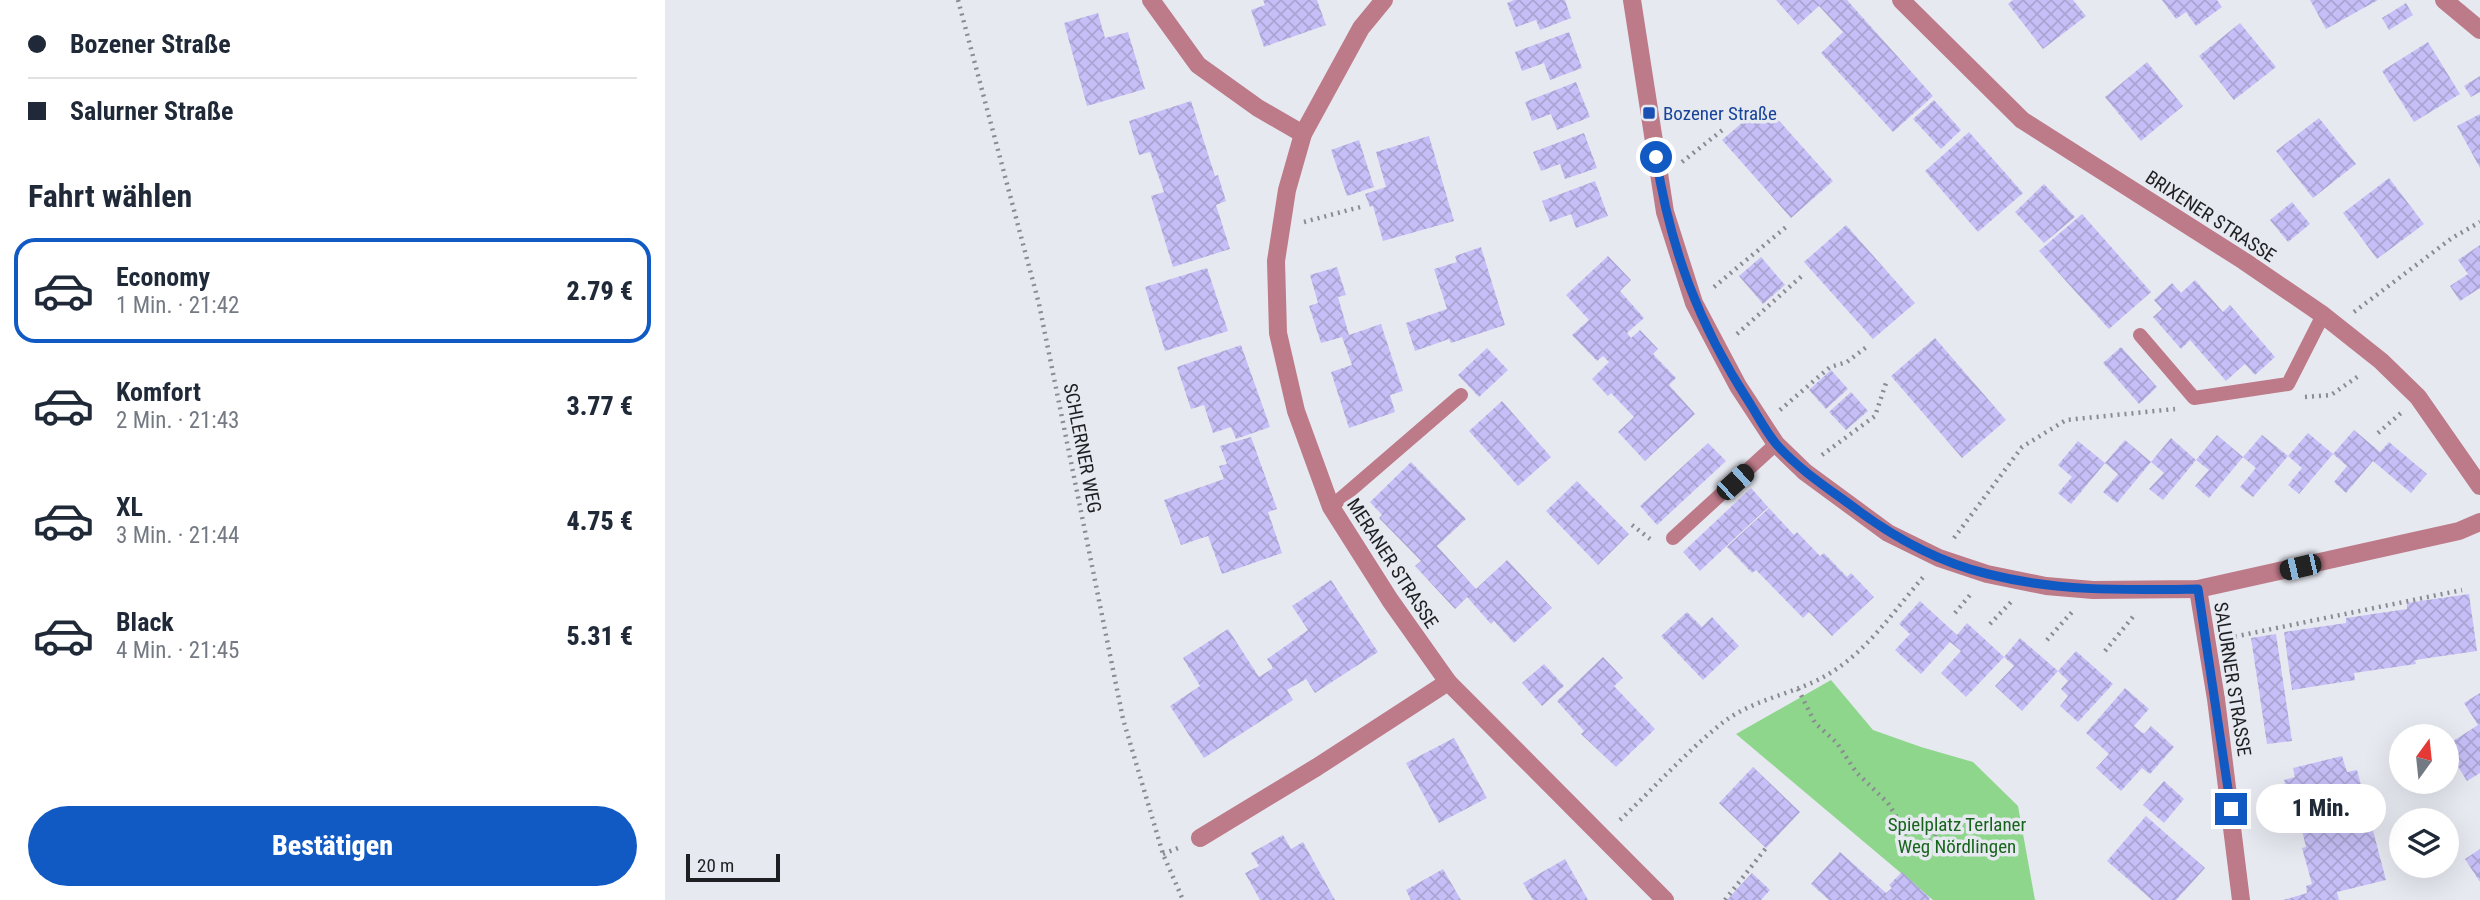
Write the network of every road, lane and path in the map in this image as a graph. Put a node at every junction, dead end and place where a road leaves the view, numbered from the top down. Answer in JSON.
{"nodes":[{"id":1,"x":958,"y":0,"type":"edge"},
{"id":2,"x":1151,"y":0,"type":"edge"},
{"id":3,"x":1384,"y":0,"type":"edge"},
{"id":4,"x":1632,"y":0,"type":"edge"},
{"id":5,"x":1901,"y":0,"type":"edge"},
{"id":6,"x":2444,"y":0,"type":"edge"},
{"id":7,"x":2480,"y":30,"type":"edge"},
{"id":8,"x":1725,"y":128,"type":"dead end"},
{"id":9,"x":1303,"y":134,"type":"junction"},
{"id":10,"x":1659,"y":180,"type":"junction"},
{"id":11,"x":1364,"y":206,"type":"dead end"},
{"id":12,"x":2480,"y":222,"type":"edge"},
{"id":13,"x":1786,"y":227,"type":"dead end"},
{"id":14,"x":1281,"y":229,"type":"junction"},
{"id":15,"x":1804,"y":274,"type":"dead end"},
{"id":16,"x":1694,"y":303,"type":"junction"},
{"id":17,"x":2330,"y":320,"type":"junction"},
{"id":18,"x":2140,"y":335,"type":"dead end"},
{"id":19,"x":1869,"y":345,"type":"dead end"},
{"id":20,"x":1718,"y":350,"type":"junction"},
{"id":21,"x":1886,"y":383,"type":"dead end"},
{"id":22,"x":1461,"y":395,"type":"dead end"},
{"id":23,"x":1763,"y":424,"type":"junction"},
{"id":24,"x":1776,"y":444,"type":"junction"},
{"id":25,"x":1805,"y":472,"type":"junction"},
{"id":26,"x":2480,"y":486,"type":"edge"},
{"id":27,"x":1331,"y":507,"type":"junction"},
{"id":28,"x":2480,"y":522,"type":"edge"},
{"id":29,"x":1673,"y":538,"type":"dead end"},
{"id":30,"x":2156,"y":589,"type":"junction"},
{"id":31,"x":2198,"y":589,"type":"junction"},
{"id":32,"x":2462,"y":590,"type":"dead end"},
{"id":33,"x":2207,"y":642,"type":"junction"},
{"id":34,"x":2105,"y":650,"type":"dead end"},
{"id":35,"x":1448,"y":682,"type":"junction"},
{"id":36,"x":1798,"y":689,"type":"dead end"},
{"id":37,"x":1954,"y":823,"type":"dead end"},
{"id":38,"x":1200,"y":838,"type":"dead end"},
{"id":39,"x":1766,"y":848,"type":"dead end"},
{"id":40,"x":1183,"y":900,"type":"edge"},
{"id":41,"x":1665,"y":900,"type":"edge"},
{"id":42,"x":1725,"y":900,"type":"edge"},
{"id":43,"x":2241,"y":900,"type":"edge"}],
"edges":[{"from":1,"to":40,"type":"path","name":"SCHLERNER WEG"},
{"from":2,"to":9,"type":"street"},
{"from":3,"to":9,"type":"street","name":"MERANER STRASSE"},
{"from":4,"to":10,"type":"street"},
{"from":5,"to":17,"type":"street","name":"BRIXENER STRASSE"},
{"from":6,"to":7,"type":"street"},
{"from":8,"to":10,"type":"path"},
{"from":9,"to":14,"type":"street","name":"MERANER STRASSE"},
{"from":10,"to":16,"type":"street"},
{"from":11,"to":14,"type":"path"},
{"from":12,"to":17,"type":"path"},
{"from":13,"to":16,"type":"path"},
{"from":14,"to":27,"type":"street","name":"MERANER STRASSE"},
{"from":15,"to":20,"type":"path"},
{"from":16,"to":20,"type":"street"},
{"from":17,"to":18,"type":"lane"},
{"from":17,"to":26,"type":"street","name":"BRIXENER STRASSE"},
{"from":19,"to":23,"type":"path"},
{"from":20,"to":23,"type":"street"},
{"from":21,"to":25,"type":"path"},
{"from":22,"to":27,"type":"lane"},
{"from":23,"to":24,"type":"street"},
{"from":24,"to":25,"type":"street"},
{"from":24,"to":29,"type":"lane"},
{"from":25,"to":30,"type":"street"},
{"from":27,"to":35,"type":"street","name":"MERANER STRASSE"},
{"from":28,"to":31,"type":"street"},
{"from":30,"to":31,"type":"street"},
{"from":30,"to":34,"type":"path"},
{"from":31,"to":33,"type":"street","name":"SALURNER STRASSE"},
{"from":32,"to":33,"type":"path"},
{"from":33,"to":43,"type":"street","name":"SALURNER STRASSE"},
{"from":35,"to":38,"type":"street"},
{"from":35,"to":41,"type":"street","name":"MERANER STRASSE"},
{"from":36,"to":37,"type":"path"},
{"from":39,"to":42,"type":"path"}]}
